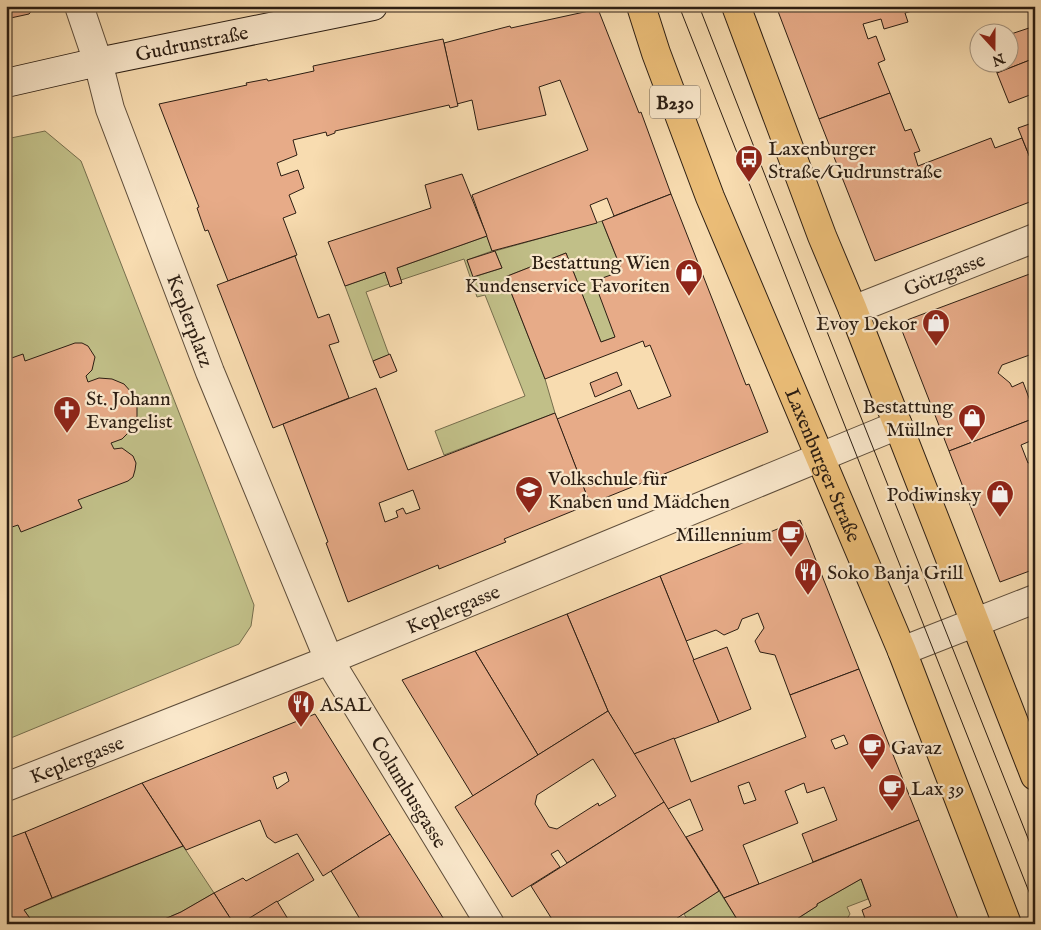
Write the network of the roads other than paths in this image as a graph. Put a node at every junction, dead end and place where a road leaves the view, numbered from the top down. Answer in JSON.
{"nodes":[{"id":1,"x":79,"y":6,"type":"edge"},
{"id":2,"x":373,"y":6,"type":"edge"},
{"id":3,"x":641,"y":6,"type":"edge"},
{"id":4,"x":736,"y":6,"type":"edge"},
{"id":5,"x":98,"y":62,"type":"junction"},
{"id":6,"x":6,"y":83,"type":"edge"},
{"id":7,"x":1035,"y":238,"type":"edge"},
{"id":8,"x":853,"y":310,"type":"junction"},
{"id":9,"x":898,"y":425,"type":"junction"},
{"id":10,"x":820,"y":457,"type":"junction"},
{"id":11,"x":1035,"y":599,"type":"edge"},
{"id":12,"x":974,"y":622,"type":"junction"},
{"id":13,"x":902,"y":651,"type":"junction"},
{"id":14,"x":329,"y":660,"type":"junction"},
{"id":15,"x":1035,"y":776,"type":"edge"},
{"id":16,"x":6,"y":786,"type":"edge"},
{"id":17,"x":490,"y":924,"type":"edge"},
{"id":18,"x":1007,"y":924,"type":"edge"}],
"edges":[{"from":1,"to":5,"type":"street"},
{"from":2,"to":5,"type":"street","name":"Gudrunstraße"},
{"from":3,"to":10,"type":"main road","name":"Laxenburger Straße","number":"B230"},
{"from":4,"to":8,"type":"main road"},
{"from":5,"to":6,"type":"street"},
{"from":5,"to":14,"type":"street","name":"Keplerplatz"},
{"from":7,"to":8,"type":"street","name":"Götzgasse"},
{"from":8,"to":9,"type":"main road"},
{"from":9,"to":10,"type":"street","name":"Keplergasse"},
{"from":9,"to":12,"type":"main road"},
{"from":10,"to":13,"type":"main road","name":"Laxenburger Straße","number":"B230"},
{"from":10,"to":14,"type":"street","name":"Keplergasse"},
{"from":11,"to":12,"type":"street"},
{"from":12,"to":13,"type":"street"},
{"from":12,"to":15,"type":"main road"},
{"from":13,"to":18,"type":"main road","name":"Laxenburger Straße","number":"B230"},
{"from":14,"to":16,"type":"street","name":"Keplergasse"},
{"from":14,"to":17,"type":"street","name":"Columbusgasse"}]}
